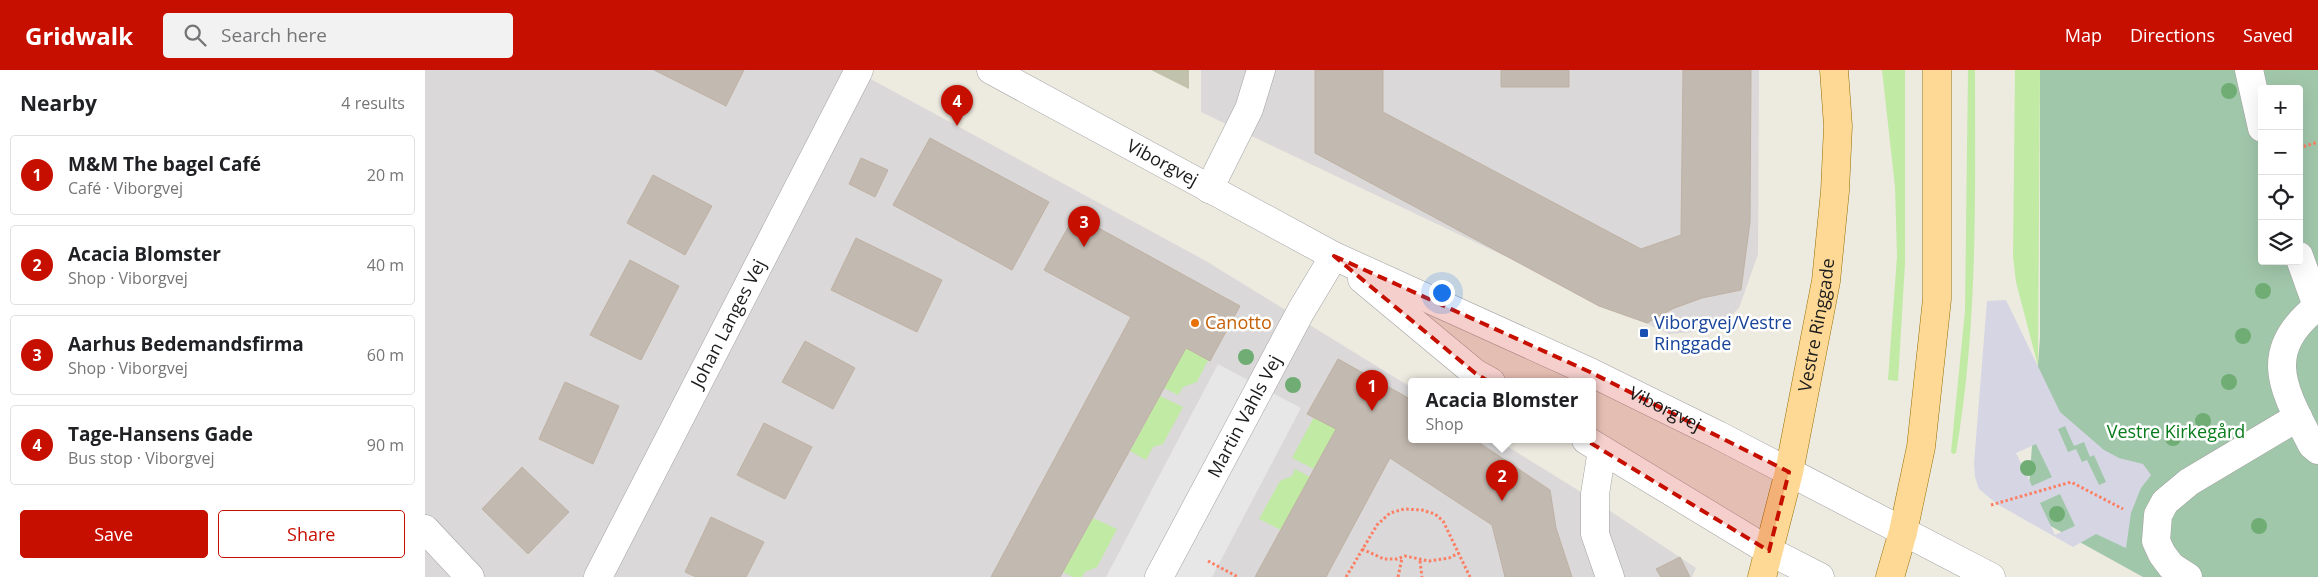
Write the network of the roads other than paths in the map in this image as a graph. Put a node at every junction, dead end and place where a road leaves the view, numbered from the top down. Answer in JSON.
{"nodes":[{"id":1,"x":859,"y":70,"type":"edge"},
{"id":2,"x":991,"y":70,"type":"edge"},
{"id":3,"x":1261,"y":70,"type":"edge"},
{"id":4,"x":1834,"y":70,"type":"edge"},
{"id":5,"x":1937,"y":70,"type":"edge"},
{"id":6,"x":2249,"y":70,"type":"edge"},
{"id":7,"x":2258,"y":110,"type":"edge"},
{"id":8,"x":1209,"y":189,"type":"junction"},
{"id":9,"x":1334,"y":256,"type":"junction"},
{"id":10,"x":2302,"y":265,"type":"edge"},
{"id":11,"x":2318,"y":306,"type":"edge"},
{"id":12,"x":1484,"y":378,"type":"edge"},
{"id":13,"x":2298,"y":417,"type":"junction"},
{"id":14,"x":1594,"y":445,"type":"edge"},
{"id":15,"x":2318,"y":450,"type":"edge"},
{"id":16,"x":1789,"y":472,"type":"junction"},
{"id":17,"x":425,"y":529,"type":"edge"},
{"id":18,"x":1903,"y":532,"type":"junction"},
{"id":19,"x":1769,"y":551,"type":"junction"},
{"id":20,"x":470,"y":577,"type":"edge"},
{"id":21,"x":598,"y":577,"type":"edge"},
{"id":22,"x":1159,"y":577,"type":"edge"},
{"id":23,"x":1610,"y":577,"type":"edge"},
{"id":24,"x":1762,"y":577,"type":"edge"},
{"id":25,"x":1820,"y":577,"type":"edge"},
{"id":26,"x":1890,"y":577,"type":"edge"},
{"id":27,"x":1991,"y":577,"type":"edge"},
{"id":28,"x":2188,"y":577,"type":"edge"}],
"edges":[{"from":1,"to":21,"type":"street","name":"Johan Langes Vej"},
{"from":2,"to":8,"type":"street","name":"Viborgvej"},
{"from":3,"to":8,"type":"street"},
{"from":4,"to":16,"type":"main road","name":"Vestre Ringgade"},
{"from":5,"to":18,"type":"main road"},
{"from":6,"to":7,"type":"street"},
{"from":8,"to":9,"type":"street","name":"Viborgvej"},
{"from":9,"to":12,"type":"street","name":"Viborgvej"},
{"from":9,"to":16,"type":"street","name":"Viborgvej"},
{"from":9,"to":22,"type":"street","name":"Martin Vahls Vej"},
{"from":10,"to":11,"type":"street"},
{"from":11,"to":13,"type":"street"},
{"from":13,"to":15,"type":"street"},
{"from":13,"to":28,"type":"street"},
{"from":14,"to":19,"type":"street"},
{"from":14,"to":23,"type":"street"},
{"from":16,"to":18,"type":"street","name":"Viborgvej"},
{"from":16,"to":19,"type":"main road","name":"Vestre Ringgade"},
{"from":17,"to":20,"type":"street"},
{"from":18,"to":26,"type":"main road"},
{"from":18,"to":27,"type":"street","name":"Viborgvej"},
{"from":19,"to":24,"type":"main road","name":"Vestre Ringgade"},
{"from":19,"to":25,"type":"street"}]}
